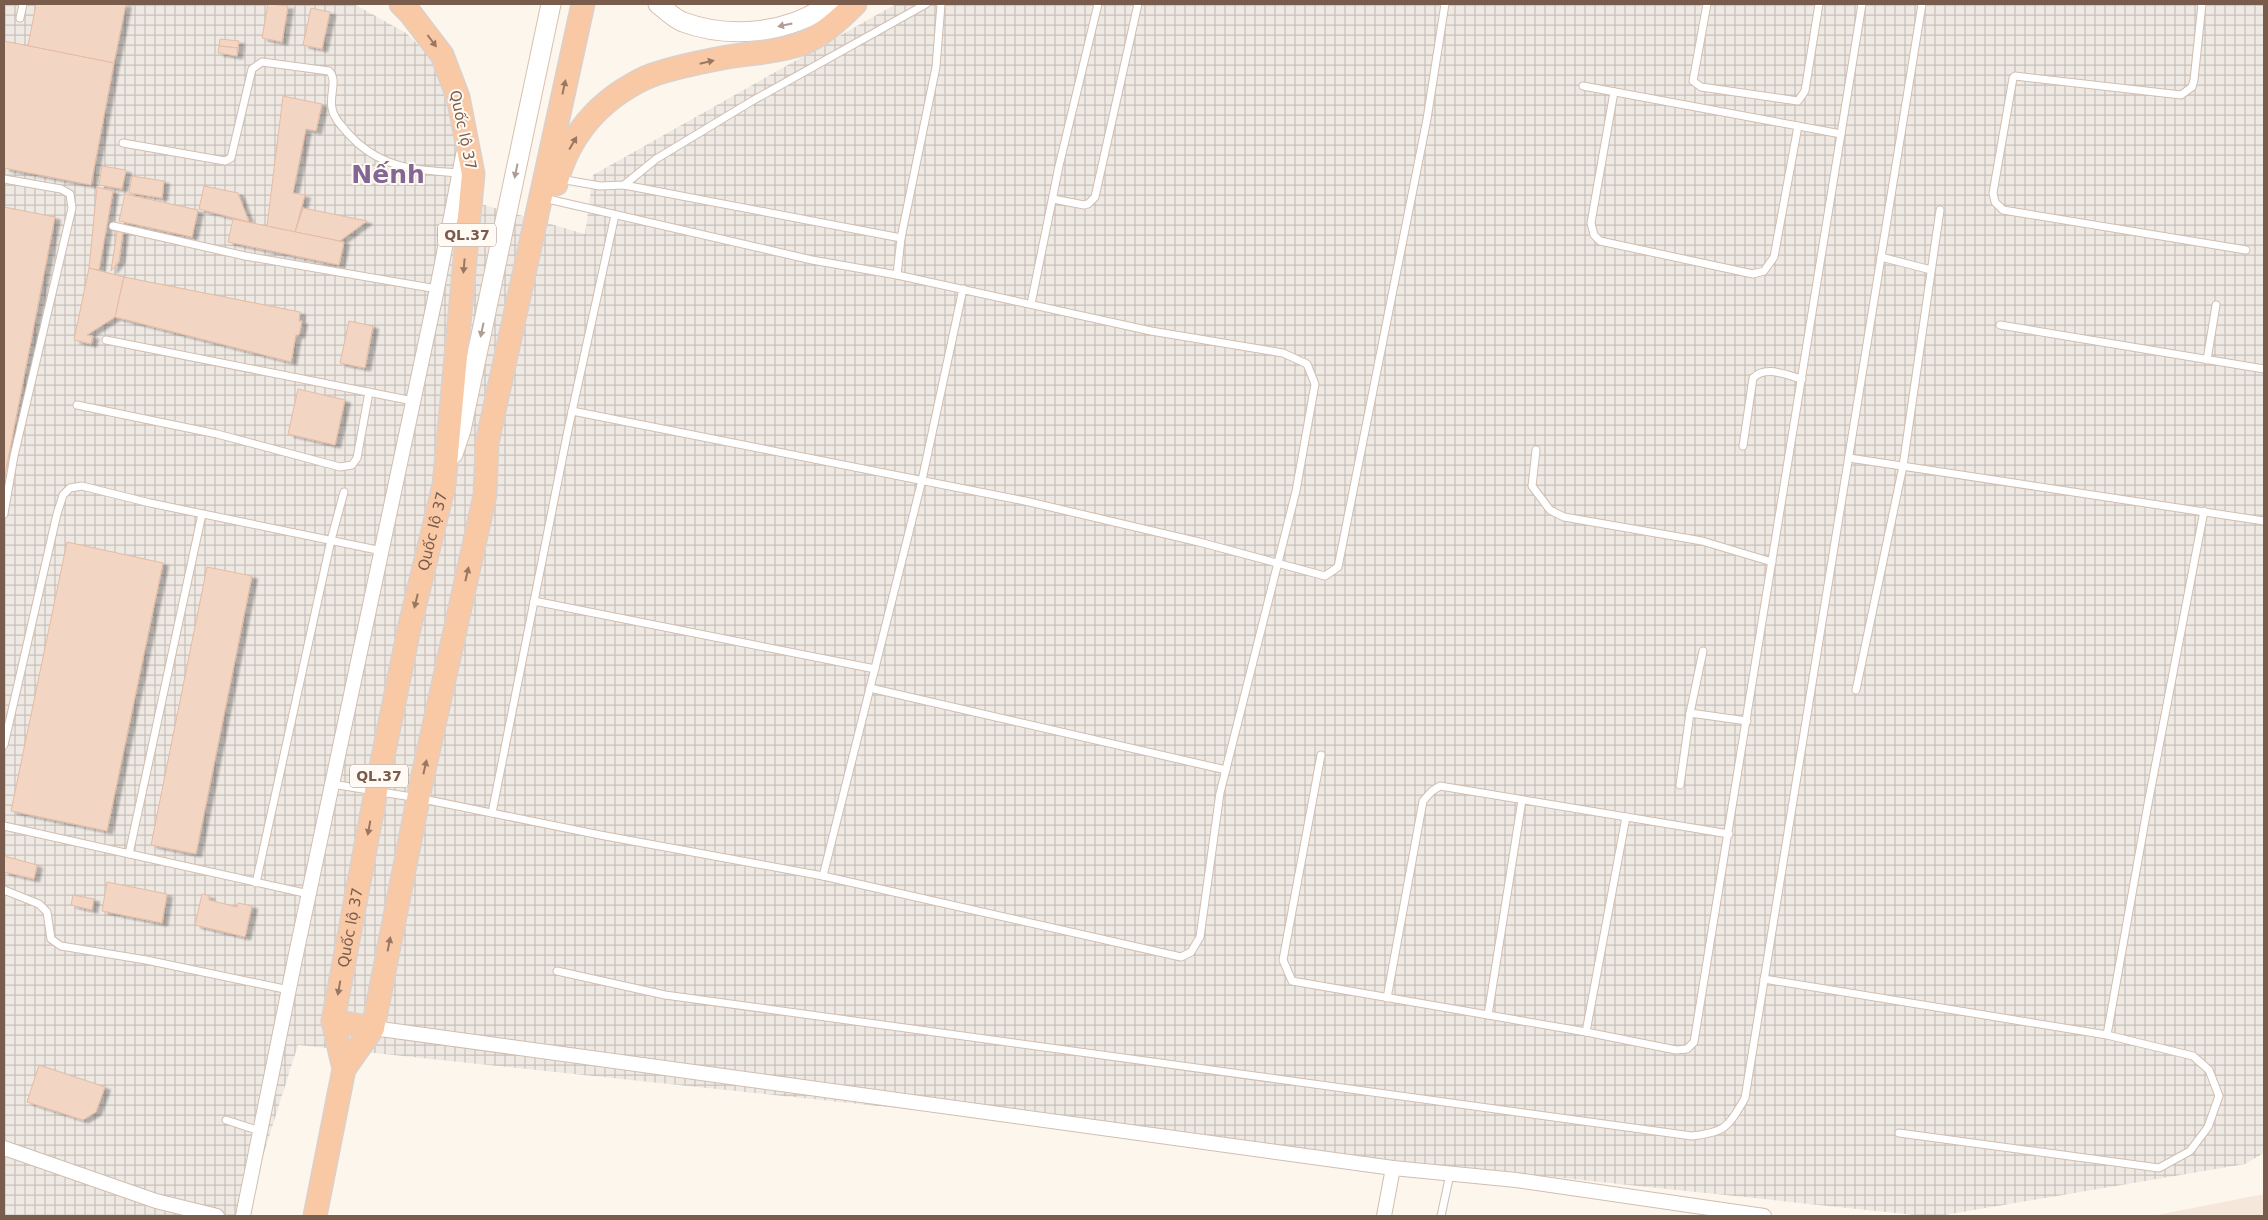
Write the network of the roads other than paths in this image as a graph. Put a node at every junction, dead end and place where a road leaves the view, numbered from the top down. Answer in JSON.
{"nodes":[{"id":1,"x":23,"y":4,"type":"edge"},
{"id":2,"x":401,"y":4,"type":"edge"},
{"id":3,"x":551,"y":4,"type":"edge"},
{"id":4,"x":583,"y":4,"type":"edge"},
{"id":5,"x":658,"y":4,"type":"edge"},
{"id":6,"x":829,"y":4,"type":"edge"},
{"id":7,"x":855,"y":4,"type":"edge"},
{"id":8,"x":926,"y":4,"type":"edge"},
{"id":9,"x":941,"y":4,"type":"edge"},
{"id":10,"x":1098,"y":4,"type":"edge"},
{"id":11,"x":1138,"y":4,"type":"edge"},
{"id":12,"x":1445,"y":4,"type":"edge"},
{"id":13,"x":1707,"y":4,"type":"edge"},
{"id":14,"x":1819,"y":4,"type":"edge"},
{"id":15,"x":1862,"y":4,"type":"edge"},
{"id":16,"x":1922,"y":4,"type":"edge"},
{"id":17,"x":2202,"y":4,"type":"edge"},
{"id":18,"x":20,"y":18,"type":"dead end"},
{"id":19,"x":1583,"y":86,"type":"dead end"},
{"id":20,"x":1614,"y":92,"type":"junction"},
{"id":21,"x":1798,"y":126,"type":"junction"},
{"id":22,"x":1841,"y":134,"type":"junction"},
{"id":23,"x":466,"y":136,"type":"junction"},
{"id":24,"x":123,"y":143,"type":"dead end"},
{"id":25,"x":461,"y":173,"type":"junction"},
{"id":26,"x":4,"y":179,"type":"edge"},
{"id":27,"x":624,"y":185,"type":"junction"},
{"id":28,"x":555,"y":189,"type":"junction"},
{"id":29,"x":1053,"y":199,"type":"junction"},
{"id":30,"x":1940,"y":210,"type":"dead end"},
{"id":31,"x":615,"y":215,"type":"junction"},
{"id":32,"x":113,"y":226,"type":"dead end"},
{"id":33,"x":901,"y":238,"type":"junction"},
{"id":34,"x":2246,"y":250,"type":"dead end"},
{"id":35,"x":1881,"y":257,"type":"junction"},
{"id":36,"x":1931,"y":270,"type":"junction"},
{"id":37,"x":897,"y":275,"type":"junction"},
{"id":38,"x":437,"y":289,"type":"junction"},
{"id":39,"x":963,"y":289,"type":"junction"},
{"id":40,"x":1031,"y":304,"type":"junction"},
{"id":41,"x":2216,"y":305,"type":"dead end"},
{"id":42,"x":2000,"y":325,"type":"dead end"},
{"id":43,"x":106,"y":340,"type":"dead end"},
{"id":44,"x":2207,"y":360,"type":"junction"},
{"id":45,"x":2264,"y":369,"type":"edge"},
{"id":46,"x":1802,"y":380,"type":"junction"},
{"id":47,"x":369,"y":392,"type":"junction"},
{"id":48,"x":413,"y":401,"type":"junction"},
{"id":49,"x":76,"y":404,"type":"dead end"},
{"id":50,"x":572,"y":411,"type":"junction"},
{"id":51,"x":1743,"y":446,"type":"dead end"},
{"id":52,"x":1536,"y":450,"type":"dead end"},
{"id":53,"x":1849,"y":458,"type":"junction"},
{"id":54,"x":1903,"y":466,"type":"junction"},
{"id":55,"x":922,"y":480,"type":"junction"},
{"id":56,"x":444,"y":485,"type":"junction"},
{"id":57,"x":344,"y":492,"type":"dead end"},
{"id":58,"x":485,"y":495,"type":"junction"},
{"id":59,"x":2204,"y":511,"type":"junction"},
{"id":60,"x":4,"y":514,"type":"edge"},
{"id":61,"x":202,"y":514,"type":"junction"},
{"id":62,"x":2264,"y":521,"type":"edge"},
{"id":63,"x":331,"y":540,"type":"junction"},
{"id":64,"x":382,"y":551,"type":"junction"},
{"id":65,"x":1772,"y":562,"type":"junction"},
{"id":66,"x":1278,"y":564,"type":"junction"},
{"id":67,"x":534,"y":601,"type":"junction"},
{"id":68,"x":1703,"y":651,"type":"dead end"},
{"id":69,"x":874,"y":669,"type":"junction"},
{"id":70,"x":870,"y":688,"type":"junction"},
{"id":71,"x":1856,"y":690,"type":"dead end"},
{"id":72,"x":1690,"y":713,"type":"junction"},
{"id":73,"x":1747,"y":721,"type":"junction"},
{"id":74,"x":4,"y":745,"type":"edge"},
{"id":75,"x":1321,"y":755,"type":"dead end"},
{"id":76,"x":1226,"y":770,"type":"junction"},
{"id":77,"x":332,"y":784,"type":"junction"},
{"id":78,"x":1680,"y":785,"type":"dead end"},
{"id":79,"x":376,"y":791,"type":"junction"},
{"id":80,"x":418,"y":798,"type":"junction"},
{"id":81,"x":1522,"y":800,"type":"junction"},
{"id":82,"x":492,"y":813,"type":"junction"},
{"id":83,"x":1626,"y":817,"type":"junction"},
{"id":84,"x":4,"y":826,"type":"edge"},
{"id":85,"x":1729,"y":834,"type":"junction"},
{"id":86,"x":129,"y":854,"type":"junction"},
{"id":87,"x":823,"y":876,"type":"junction"},
{"id":88,"x":256,"y":883,"type":"junction"},
{"id":89,"x":4,"y":890,"type":"edge"},
{"id":90,"x":308,"y":894,"type":"junction"},
{"id":91,"x":557,"y":971,"type":"dead end"},
{"id":92,"x":1764,"y":979,"type":"junction"},
{"id":93,"x":289,"y":990,"type":"junction"},
{"id":94,"x":1387,"y":998,"type":"junction"},
{"id":95,"x":1488,"y":1015,"type":"junction"},
{"id":96,"x":333,"y":1021,"type":"junction"},
{"id":97,"x":373,"y":1028,"type":"junction"},
{"id":98,"x":1586,"y":1032,"type":"junction"},
{"id":99,"x":2108,"y":1034,"type":"junction"},
{"id":100,"x":344,"y":1069,"type":"junction"},
{"id":101,"x":226,"y":1120,"type":"dead end"},
{"id":102,"x":260,"y":1131,"type":"junction"},
{"id":103,"x":1899,"y":1133,"type":"dead end"},
{"id":104,"x":4,"y":1148,"type":"edge"},
{"id":105,"x":1393,"y":1168,"type":"junction"},
{"id":106,"x":1450,"y":1174,"type":"junction"},
{"id":107,"x":217,"y":1216,"type":"edge"},
{"id":108,"x":243,"y":1216,"type":"edge"},
{"id":109,"x":315,"y":1216,"type":"edge"},
{"id":110,"x":1384,"y":1216,"type":"edge"},
{"id":111,"x":1441,"y":1216,"type":"edge"},
{"id":112,"x":1764,"y":1216,"type":"edge"}],
"edges":[{"from":1,"to":18,"type":"lane"},
{"from":2,"to":23,"type":"highway","name":"Quốc lộ 37","number":"QL.37","one_way":true},
{"from":3,"to":56,"type":"main road","one_way":true},
{"from":58,"to":4,"type":"highway","name":"Quốc lộ 37","number":"QL.37","one_way":true},
{"from":6,"to":5,"type":"main road","one_way":true},
{"from":28,"to":7,"type":"highway","one_way":true},
{"from":8,"to":27,"type":"lane"},
{"from":9,"to":33,"type":"lane"},
{"from":10,"to":29,"type":"lane"},
{"from":11,"to":29,"type":"lane"},
{"from":12,"to":66,"type":"lane"},
{"from":13,"to":14,"type":"lane"},
{"from":15,"to":22,"type":"lane"},
{"from":16,"to":35,"type":"lane"},
{"from":17,"to":34,"type":"lane"},
{"from":19,"to":20,"type":"lane"},
{"from":20,"to":21,"type":"lane"},
{"from":20,"to":21,"type":"lane"},
{"from":21,"to":22,"type":"lane"},
{"from":22,"to":46,"type":"lane"},
{"from":23,"to":25,"type":"street"},
{"from":23,"to":56,"type":"highway","name":"Quốc lộ 37","number":"QL.37","one_way":true},
{"from":24,"to":25,"type":"lane"},
{"from":25,"to":38,"type":"street"},
{"from":26,"to":60,"type":"lane"},
{"from":27,"to":28,"type":"lane"},
{"from":27,"to":33,"type":"lane"},
{"from":28,"to":31,"type":"lane"},
{"from":28,"to":58,"type":"highway"},
{"from":29,"to":40,"type":"lane"},
{"from":30,"to":36,"type":"lane"},
{"from":31,"to":37,"type":"lane"},
{"from":31,"to":50,"type":"lane"},
{"from":32,"to":38,"type":"lane"},
{"from":33,"to":37,"type":"lane"},
{"from":35,"to":36,"type":"lane"},
{"from":35,"to":53,"type":"lane"},
{"from":36,"to":54,"type":"lane"},
{"from":37,"to":39,"type":"lane"},
{"from":38,"to":48,"type":"street"},
{"from":39,"to":40,"type":"lane"},
{"from":39,"to":55,"type":"lane"},
{"from":40,"to":66,"type":"lane"},
{"from":41,"to":44,"type":"lane"},
{"from":42,"to":44,"type":"lane"},
{"from":43,"to":47,"type":"lane"},
{"from":44,"to":45,"type":"lane"},
{"from":46,"to":51,"type":"lane"},
{"from":46,"to":65,"type":"lane"},
{"from":47,"to":48,"type":"lane"},
{"from":47,"to":49,"type":"lane"},
{"from":48,"to":64,"type":"street"},
{"from":50,"to":55,"type":"lane"},
{"from":50,"to":67,"type":"lane"},
{"from":52,"to":65,"type":"lane"},
{"from":53,"to":54,"type":"lane"},
{"from":53,"to":92,"type":"lane"},
{"from":54,"to":59,"type":"lane"},
{"from":54,"to":71,"type":"lane"},
{"from":55,"to":66,"type":"lane"},
{"from":55,"to":69,"type":"lane"},
{"from":56,"to":79,"type":"highway","name":"Quốc lộ 37","number":"QL.37","one_way":true},
{"from":57,"to":63,"type":"lane"},
{"from":80,"to":58,"type":"highway","name":"Quốc lộ 37","number":"QL.37","one_way":true},
{"from":59,"to":62,"type":"lane"},
{"from":59,"to":99,"type":"lane"},
{"from":61,"to":63,"type":"lane"},
{"from":61,"to":74,"type":"lane"},
{"from":61,"to":86,"type":"lane"},
{"from":63,"to":64,"type":"lane"},
{"from":63,"to":88,"type":"lane"},
{"from":64,"to":77,"type":"street"},
{"from":65,"to":73,"type":"lane"},
{"from":66,"to":76,"type":"lane"},
{"from":67,"to":69,"type":"lane"},
{"from":67,"to":82,"type":"lane"},
{"from":68,"to":72,"type":"lane"},
{"from":69,"to":70,"type":"lane"},
{"from":70,"to":76,"type":"lane"},
{"from":70,"to":87,"type":"lane"},
{"from":72,"to":73,"type":"lane"},
{"from":72,"to":78,"type":"lane"},
{"from":73,"to":85,"type":"lane"},
{"from":75,"to":94,"type":"lane"},
{"from":76,"to":87,"type":"lane"},
{"from":77,"to":79,"type":"lane"},
{"from":77,"to":90,"type":"street"},
{"from":79,"to":80,"type":"lane"},
{"from":79,"to":96,"type":"highway","name":"Quốc lộ 37","number":"QL.37","one_way":true},
{"from":80,"to":82,"type":"lane"},
{"from":97,"to":80,"type":"highway","name":"Quốc lộ 37","number":"QL.37","one_way":true},
{"from":81,"to":83,"type":"lane"},
{"from":81,"to":94,"type":"lane"},
{"from":81,"to":95,"type":"lane"},
{"from":82,"to":87,"type":"lane"},
{"from":83,"to":85,"type":"lane"},
{"from":83,"to":98,"type":"lane"},
{"from":84,"to":86,"type":"lane"},
{"from":85,"to":98,"type":"lane"},
{"from":86,"to":88,"type":"lane"},
{"from":88,"to":90,"type":"lane"},
{"from":89,"to":93,"type":"lane"},
{"from":90,"to":93,"type":"street"},
{"from":91,"to":92,"type":"lane"},
{"from":92,"to":99,"type":"lane"},
{"from":93,"to":102,"type":"street"},
{"from":94,"to":95,"type":"lane"},
{"from":95,"to":98,"type":"lane"},
{"from":96,"to":97,"type":"highway"},
{"from":96,"to":100,"type":"highway","name":"Quốc lộ 37","number":"QL.37"},
{"from":97,"to":100,"type":"highway","name":"Quốc lộ 37","number":"QL.37"},
{"from":97,"to":105,"type":"street"},
{"from":99,"to":103,"type":"lane"},
{"from":100,"to":109,"type":"highway","name":"Quốc lộ 37","number":"QL.37"},
{"from":101,"to":102,"type":"lane"},
{"from":102,"to":108,"type":"street"},
{"from":104,"to":107,"type":"street"},
{"from":105,"to":106,"type":"street"},
{"from":105,"to":110,"type":"street"},
{"from":106,"to":111,"type":"lane"},
{"from":106,"to":112,"type":"street"}]}
